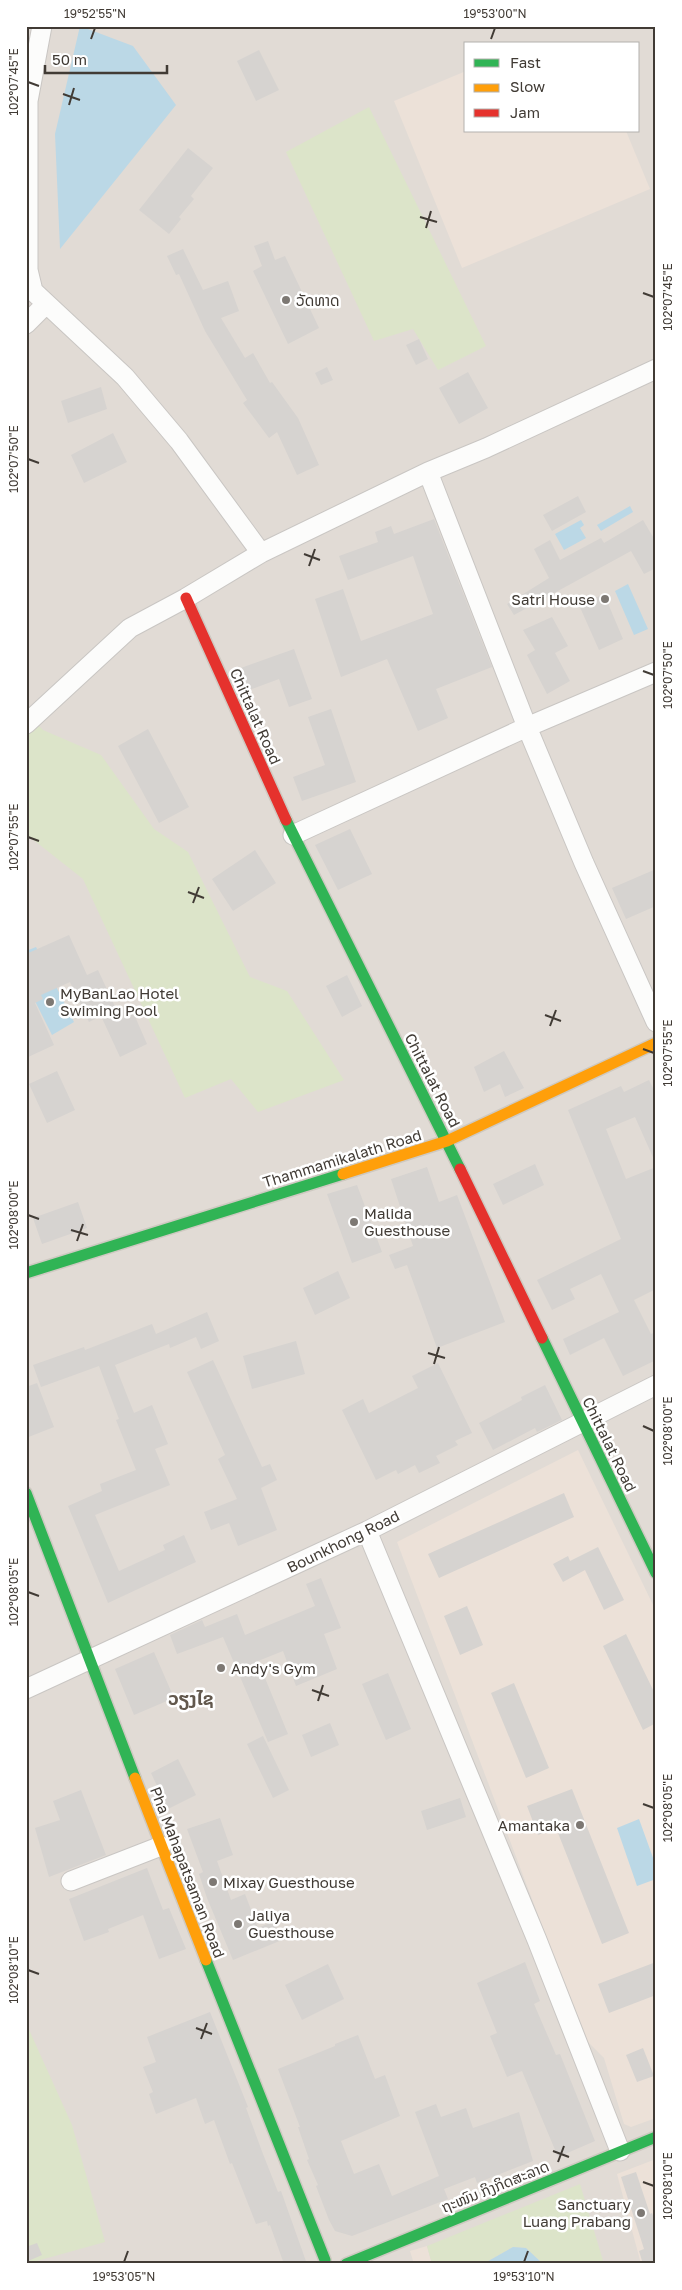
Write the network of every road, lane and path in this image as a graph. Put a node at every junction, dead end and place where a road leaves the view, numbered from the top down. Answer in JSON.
{"nodes":[{"id":1,"x":42,"y":26,"type":"edge"},
{"id":2,"x":46,"y":304,"type":"junction"},
{"id":3,"x":26,"y":324,"type":"edge"},
{"id":4,"x":656,"y":369,"type":"edge"},
{"id":5,"x":428,"y":472,"type":"junction"},
{"id":6,"x":261,"y":552,"type":"junction"},
{"id":7,"x":186,"y":598,"type":"junction"},
{"id":8,"x":656,"y":672,"type":"edge"},
{"id":9,"x":26,"y":724,"type":"edge"},
{"id":10,"x":527,"y":727,"type":"junction"},
{"id":11,"x":292,"y":835,"type":"junction"},
{"id":12,"x":656,"y":1022,"type":"edge"},
{"id":13,"x":656,"y":1043,"type":"edge"},
{"id":14,"x":447,"y":1141,"type":"junction"},
{"id":15,"x":26,"y":1273,"type":"edge"},
{"id":16,"x":656,"y":1385,"type":"edge"},
{"id":17,"x":582,"y":1420,"type":"junction"},
{"id":18,"x":26,"y":1493,"type":"edge"},
{"id":19,"x":367,"y":1531,"type":"junction"},
{"id":20,"x":656,"y":1573,"type":"edge"},
{"id":21,"x":90,"y":1659,"type":"junction"},
{"id":22,"x":26,"y":1690,"type":"edge"},
{"id":23,"x":161,"y":1846,"type":"junction"},
{"id":24,"x":71,"y":1881,"type":"dead end"},
{"id":25,"x":656,"y":2137,"type":"edge"},
{"id":26,"x":620,"y":2151,"type":"junction"},
{"id":27,"x":326,"y":2263,"type":"edge"},
{"id":28,"x":346,"y":2264,"type":"edge"}],
"edges":[{"from":1,"to":2,"type":"street"},
{"from":2,"to":3,"type":"street"},
{"from":2,"to":6,"type":"street"},
{"from":4,"to":5,"type":"street"},
{"from":5,"to":6,"type":"street"},
{"from":5,"to":10,"type":"street"},
{"from":6,"to":7,"type":"street"},
{"from":7,"to":9,"type":"street"},
{"from":7,"to":11,"type":"street","name":"Chittalat Road"},
{"from":8,"to":10,"type":"street"},
{"from":10,"to":11,"type":"street"},
{"from":10,"to":12,"type":"street"},
{"from":11,"to":14,"type":"street","name":"Chittalat Road"},
{"from":13,"to":14,"type":"street","name":"Thammamikalath Road"},
{"from":14,"to":15,"type":"street","name":"Thammamikalath Road"},
{"from":14,"to":17,"type":"street","name":"Chittalat Road"},
{"from":16,"to":17,"type":"street","name":"Bounkhong Road"},
{"from":17,"to":19,"type":"street","name":"Bounkhong Road"},
{"from":17,"to":20,"type":"street","name":"Chittalat Road"},
{"from":18,"to":21,"type":"street","name":"Pha Mahapatsaman Road"},
{"from":19,"to":21,"type":"street","name":"Bounkhong Road"},
{"from":19,"to":26,"type":"street"},
{"from":21,"to":22,"type":"street","name":"Bounkhong Road"},
{"from":21,"to":23,"type":"street","name":"Pha Mahapatsaman Road"},
{"from":23,"to":24,"type":"street"},
{"from":23,"to":27,"type":"street","name":"Pha Mahapatsaman Road"},
{"from":25,"to":26,"type":"street","name":"ຖະໜົນ ກິງກິດສະລາດ"},
{"from":26,"to":28,"type":"street","name":"ຖະໜົນ ກິງກິດສະລາດ"}]}
